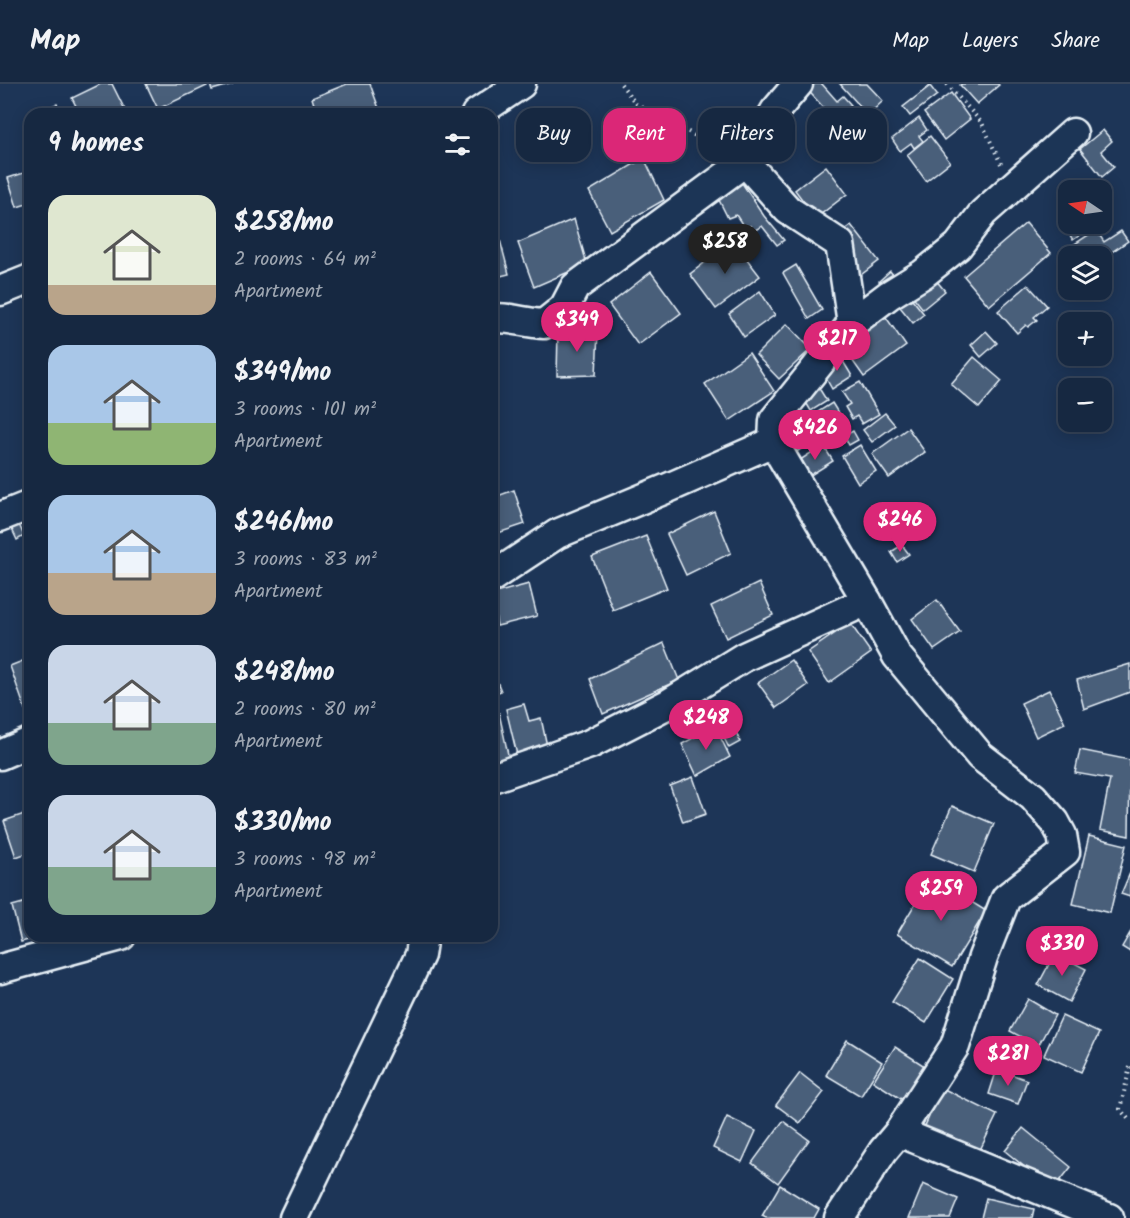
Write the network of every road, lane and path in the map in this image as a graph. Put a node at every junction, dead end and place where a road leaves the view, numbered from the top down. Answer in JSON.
{"nodes":[{"id":1,"x":521,"y":84,"type":"edge"},
{"id":2,"x":621,"y":84,"type":"edge"},
{"id":3,"x":798,"y":84,"type":"edge"},
{"id":4,"x":947,"y":84,"type":"edge"},
{"id":5,"x":485,"y":108,"type":"edge"},
{"id":6,"x":778,"y":108,"type":"edge"},
{"id":7,"x":1073,"y":133,"type":"dead end"},
{"id":8,"x":698,"y":137,"type":"edge"},
{"id":9,"x":745,"y":162,"type":"joint"},
{"id":10,"x":1011,"y":187,"type":"junction"},
{"id":11,"x":24,"y":281,"type":"edge"},
{"id":12,"x":0,"y":291,"type":"edge"},
{"id":13,"x":498,"y":318,"type":"edge"},
{"id":14,"x":852,"y":323,"type":"junction"},
{"id":15,"x":772,"y":442,"type":"junction"},
{"id":16,"x":24,"y":508,"type":"edge"},
{"id":17,"x":0,"y":517,"type":"edge"},
{"id":18,"x":498,"y":573,"type":"edge"},
{"id":19,"x":867,"y":601,"type":"junction"},
{"id":20,"x":24,"y":745,"type":"edge"},
{"id":21,"x":0,"y":755,"type":"edge"},
{"id":22,"x":498,"y":776,"type":"edge"},
{"id":23,"x":99,"y":942,"type":"edge"},
{"id":24,"x":422,"y":942,"type":"edge"},
{"id":25,"x":0,"y":969,"type":"edge"},
{"id":26,"x":1130,"y":1067,"type":"edge"},
{"id":27,"x":1130,"y":1121,"type":"edge"},
{"id":28,"x":899,"y":1132,"type":"junction"},
{"id":29,"x":294,"y":1218,"type":"edge"},
{"id":30,"x":839,"y":1218,"type":"edge"},
{"id":31,"x":1109,"y":1218,"type":"edge"}],
"edges":[{"from":1,"to":5,"type":"street"},
{"from":2,"to":8,"type":"path"},
{"from":3,"to":6,"type":"street"},
{"from":4,"to":10,"type":"path"},
{"from":7,"to":10,"type":"street"},
{"from":9,"to":13,"type":"street"},
{"from":9,"to":14,"type":"street"},
{"from":10,"to":14,"type":"street"},
{"from":11,"to":12,"type":"street"},
{"from":14,"to":15,"type":"street"},
{"from":15,"to":18,"type":"street"},
{"from":15,"to":19,"type":"street"},
{"from":16,"to":17,"type":"street"},
{"from":19,"to":22,"type":"street"},
{"from":19,"to":28,"type":"street"},
{"from":20,"to":21,"type":"street"},
{"from":23,"to":25,"type":"street"},
{"from":24,"to":29,"type":"street"},
{"from":26,"to":27,"type":"path"},
{"from":28,"to":30,"type":"street"},
{"from":28,"to":31,"type":"street"}]}
